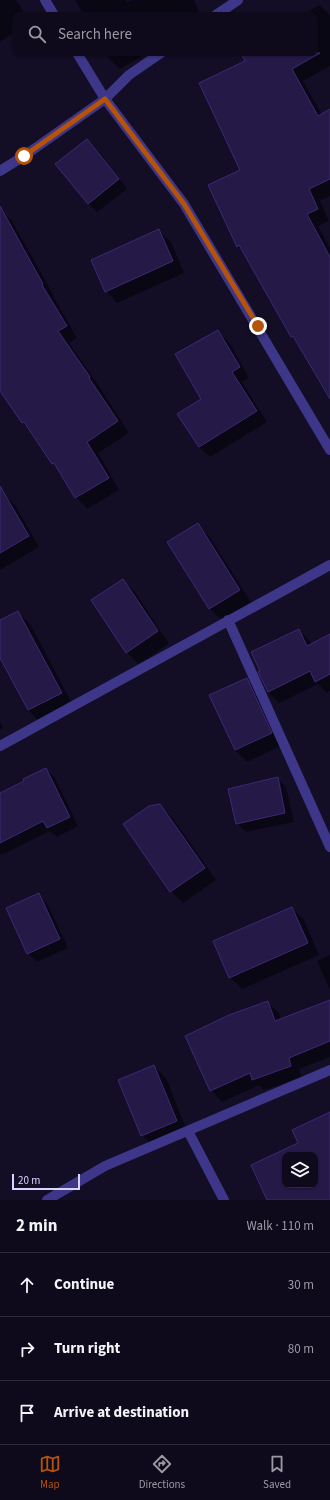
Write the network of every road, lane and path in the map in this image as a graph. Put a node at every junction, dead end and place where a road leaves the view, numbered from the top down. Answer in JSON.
{"nodes":[{"id":1,"x":45,"y":0,"type":"edge"},
{"id":2,"x":238,"y":0,"type":"edge"},
{"id":3,"x":52,"y":12,"type":"edge"},
{"id":4,"x":220,"y":12,"type":"edge"},
{"id":5,"x":79,"y":56,"type":"edge"},
{"id":6,"x":157,"y":56,"type":"edge"},
{"id":7,"x":105,"y":99,"type":"junction"},
{"id":8,"x":0,"y":171,"type":"edge"},
{"id":9,"x":330,"y":450,"type":"edge"},
{"id":10,"x":330,"y":565,"type":"edge"},
{"id":11,"x":228,"y":620,"type":"junction"},
{"id":12,"x":0,"y":746,"type":"edge"},
{"id":13,"x":330,"y":847,"type":"edge"},
{"id":14,"x":330,"y":1070,"type":"edge"},
{"id":15,"x":188,"y":1131,"type":"junction"},
{"id":16,"x":47,"y":1200,"type":"edge"},
{"id":17,"x":224,"y":1200,"type":"edge"}],
"edges":[{"from":1,"to":3,"type":"street"},
{"from":2,"to":4,"type":"street"},
{"from":5,"to":7,"type":"street"},
{"from":6,"to":7,"type":"street"},
{"from":7,"to":8,"type":"street"},
{"from":7,"to":9,"type":"street"},
{"from":10,"to":11,"type":"street"},
{"from":11,"to":12,"type":"street"},
{"from":11,"to":13,"type":"street"},
{"from":14,"to":15,"type":"street"},
{"from":15,"to":16,"type":"street"},
{"from":15,"to":17,"type":"street"}]}
